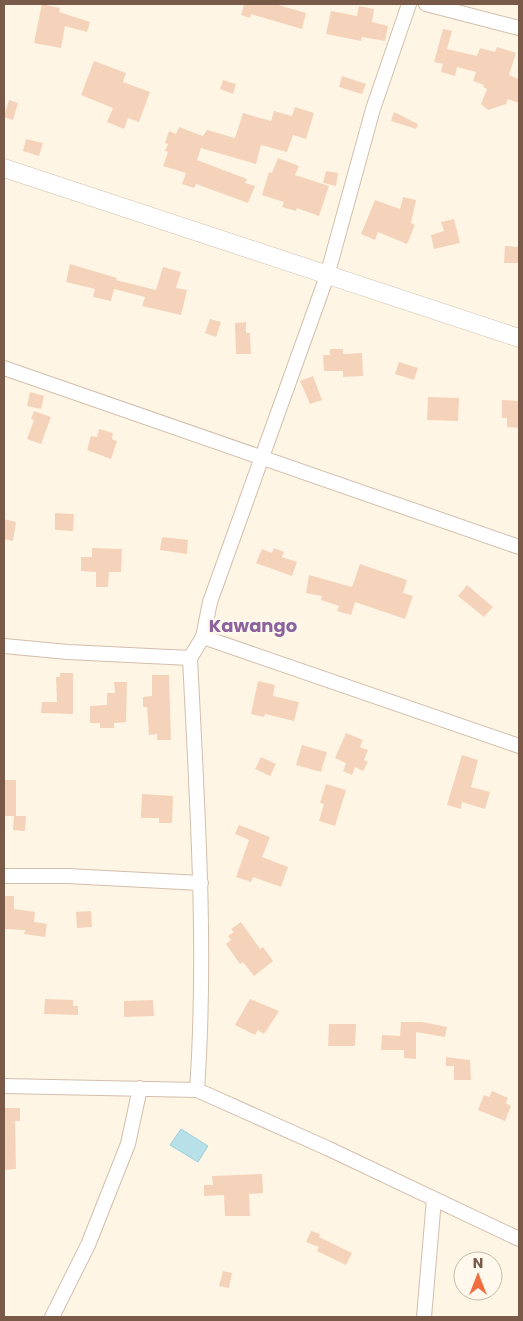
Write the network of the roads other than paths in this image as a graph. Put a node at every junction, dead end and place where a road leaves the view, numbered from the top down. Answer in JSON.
{"nodes":[{"id":1,"x":409,"y":4,"type":"edge"},
{"id":2,"x":426,"y":4,"type":"edge"},
{"id":3,"x":519,"y":28,"type":"edge"},
{"id":4,"x":4,"y":168,"type":"edge"},
{"id":5,"x":327,"y":276,"type":"junction"},
{"id":6,"x":519,"y":338,"type":"edge"},
{"id":7,"x":4,"y":368,"type":"edge"},
{"id":8,"x":262,"y":458,"type":"junction"},
{"id":9,"x":519,"y":547,"type":"edge"},
{"id":10,"x":203,"y":637,"type":"junction"},
{"id":11,"x":4,"y":646,"type":"edge"},
{"id":12,"x":190,"y":658,"type":"junction"},
{"id":13,"x":519,"y":746,"type":"edge"},
{"id":14,"x":4,"y":876,"type":"edge"},
{"id":15,"x":201,"y":883,"type":"junction"},
{"id":16,"x":4,"y":1086,"type":"edge"},
{"id":17,"x":140,"y":1088,"type":"junction"},
{"id":18,"x":197,"y":1090,"type":"junction"},
{"id":19,"x":434,"y":1199,"type":"junction"},
{"id":20,"x":519,"y":1239,"type":"edge"},
{"id":21,"x":52,"y":1317,"type":"edge"},
{"id":22,"x":424,"y":1317,"type":"edge"}],
"edges":[{"from":1,"to":5,"type":"street"},
{"from":2,"to":3,"type":"street"},
{"from":4,"to":5,"type":"street"},
{"from":5,"to":6,"type":"street"},
{"from":5,"to":8,"type":"street"},
{"from":7,"to":8,"type":"street"},
{"from":8,"to":9,"type":"street"},
{"from":8,"to":10,"type":"street"},
{"from":10,"to":12,"type":"street"},
{"from":10,"to":13,"type":"street"},
{"from":11,"to":12,"type":"street"},
{"from":12,"to":15,"type":"street"},
{"from":14,"to":15,"type":"street"},
{"from":15,"to":18,"type":"street"},
{"from":16,"to":17,"type":"street"},
{"from":17,"to":18,"type":"street"},
{"from":17,"to":21,"type":"street"},
{"from":18,"to":19,"type":"street"},
{"from":19,"to":20,"type":"street"},
{"from":19,"to":22,"type":"street"}]}
